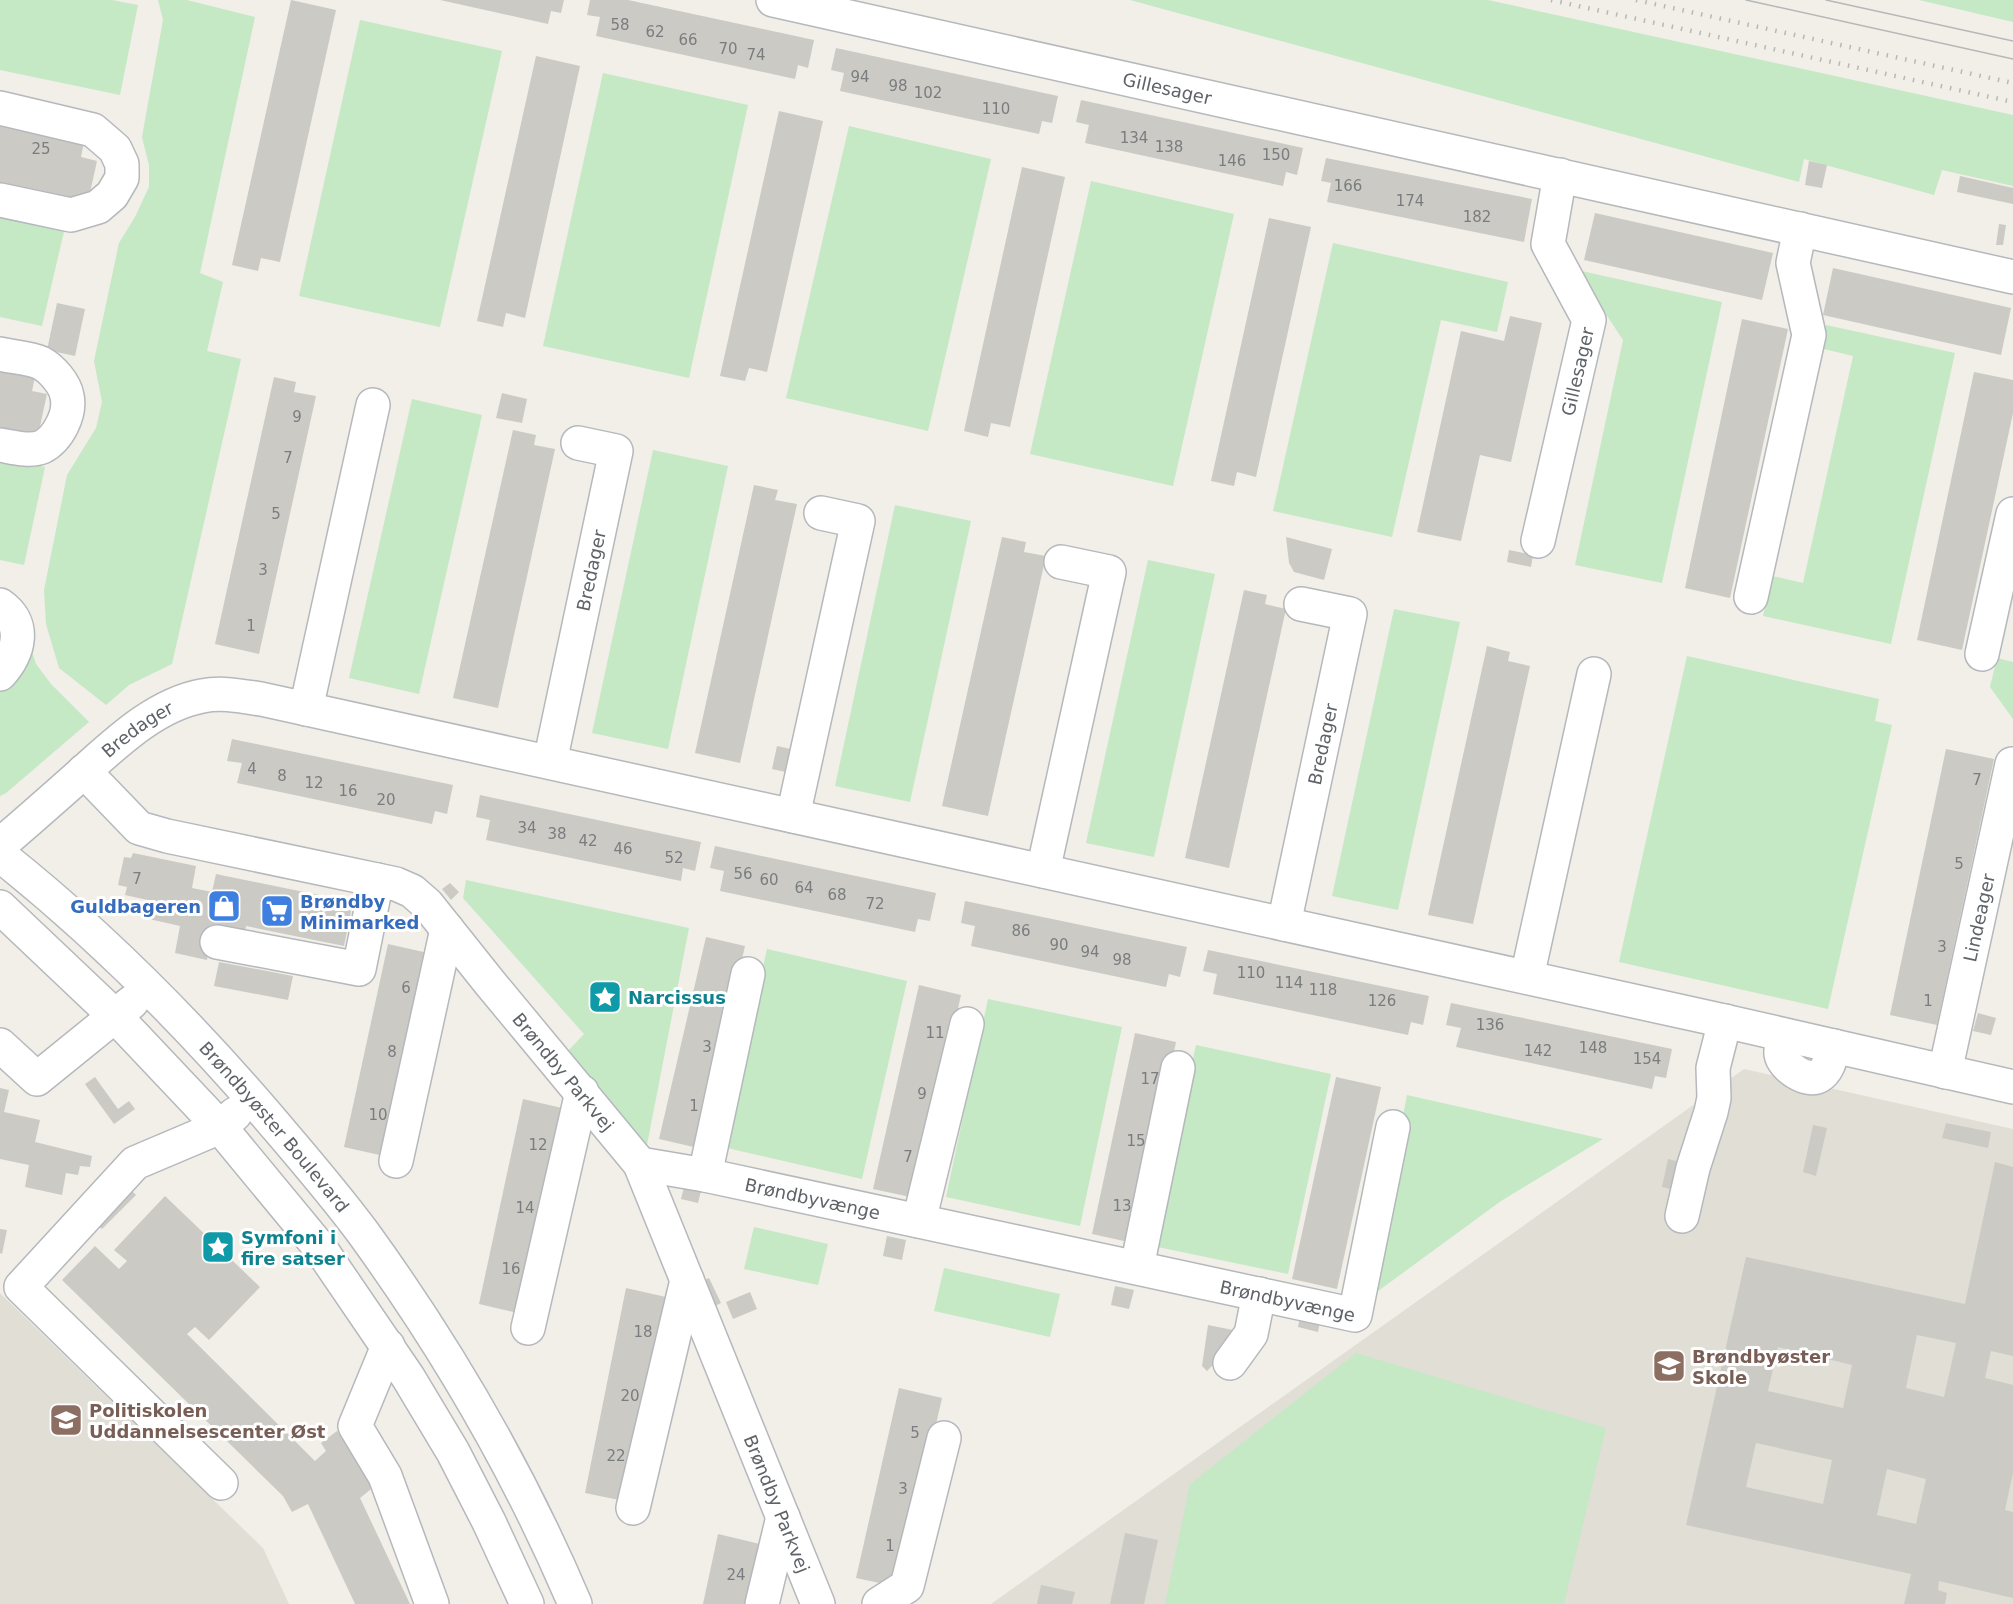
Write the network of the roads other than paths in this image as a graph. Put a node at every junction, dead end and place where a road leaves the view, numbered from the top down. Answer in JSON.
{"nodes":[{"id":1,"x":774,"y":0,"type":"edge"},
{"id":2,"x":0,"y":108,"type":"edge"},
{"id":3,"x":1560,"y":175,"type":"junction"},
{"id":4,"x":0,"y":200,"type":"edge"},
{"id":5,"x":1800,"y":229,"type":"junction"},
{"id":6,"x":2013,"y":277,"type":"edge"},
{"id":7,"x":0,"y":354,"type":"edge"},
{"id":8,"x":373,"y":405,"type":"dead end"},
{"id":9,"x":578,"y":443,"type":"dead end"},
{"id":10,"x":0,"y":445,"type":"edge"},
{"id":11,"x":821,"y":513,"type":"dead end"},
{"id":12,"x":2013,"y":514,"type":"edge"},
{"id":13,"x":1538,"y":541,"type":"dead end"},
{"id":14,"x":1061,"y":562,"type":"dead end"},
{"id":15,"x":1751,"y":597,"type":"dead end"},
{"id":16,"x":1301,"y":604,"type":"dead end"},
{"id":17,"x":0,"y":605,"type":"edge"},
{"id":18,"x":1982,"y":654,"type":"dead end"},
{"id":19,"x":0,"y":674,"type":"edge"},
{"id":20,"x":1594,"y":674,"type":"dead end"},
{"id":21,"x":306,"y":709,"type":"junction"},
{"id":22,"x":550,"y":762,"type":"junction"},
{"id":23,"x":2012,"y":764,"type":"edge"},
{"id":24,"x":84,"y":771,"type":"junction"},
{"id":25,"x":793,"y":816,"type":"junction"},
{"id":26,"x":0,"y":845,"type":"edge"},
{"id":27,"x":0,"y":855,"type":"edge"},
{"id":28,"x":1043,"y":871,"type":"junction"},
{"id":29,"x":376,"y":880,"type":"junction"},
{"id":30,"x":0,"y":907,"type":"edge"},
{"id":31,"x":1284,"y":924,"type":"junction"},
{"id":32,"x":447,"y":930,"type":"junction"},
{"id":33,"x":217,"y":942,"type":"dead end"},
{"id":34,"x":748,"y":974,"type":"dead end"},
{"id":35,"x":1527,"y":977,"type":"junction"},
{"id":36,"x":150,"y":988,"type":"junction"},
{"id":37,"x":115,"y":1016,"type":"junction"},
{"id":38,"x":1725,"y":1021,"type":"junction"},
{"id":39,"x":968,"y":1024,"type":"dead end"},
{"id":40,"x":0,"y":1045,"type":"edge"},
{"id":41,"x":1178,"y":1068,"type":"dead end"},
{"id":42,"x":1945,"y":1072,"type":"junction"},
{"id":43,"x":2013,"y":1087,"type":"edge"},
{"id":44,"x":582,"y":1092,"type":"junction"},
{"id":45,"x":253,"y":1099,"type":"junction"},
{"id":46,"x":220,"y":1126,"type":"junction"},
{"id":47,"x":1393,"y":1127,"type":"dead end"},
{"id":48,"x":396,"y":1161,"type":"dead end"},
{"id":49,"x":640,"y":1164,"type":"junction"},
{"id":50,"x":705,"y":1175,"type":"junction"},
{"id":51,"x":1682,"y":1216,"type":"dead end"},
{"id":52,"x":919,"y":1221,"type":"junction"},
{"id":53,"x":1137,"y":1268,"type":"junction"},
{"id":54,"x":687,"y":1280,"type":"junction"},
{"id":55,"x":1259,"y":1294,"type":"junction"},
{"id":56,"x":528,"y":1328,"type":"dead end"},
{"id":57,"x":388,"y":1346,"type":"junction"},
{"id":58,"x":1230,"y":1363,"type":"dead end"},
{"id":59,"x":944,"y":1438,"type":"dead end"},
{"id":60,"x":221,"y":1483,"type":"dead end"},
{"id":61,"x":633,"y":1508,"type":"dead end"},
{"id":62,"x":783,"y":1517,"type":"junction"},
{"id":63,"x":432,"y":1604,"type":"edge"},
{"id":64,"x":527,"y":1604,"type":"edge"},
{"id":65,"x":575,"y":1604,"type":"edge"},
{"id":66,"x":762,"y":1604,"type":"edge"},
{"id":67,"x":818,"y":1604,"type":"edge"},
{"id":68,"x":879,"y":1604,"type":"edge"}],
"edges":[{"from":1,"to":3,"type":"street","name":"Gillesager"},
{"from":2,"to":4,"type":"street"},
{"from":3,"to":5,"type":"street","name":"Gillesager"},
{"from":3,"to":13,"type":"street","name":"Gillesager"},
{"from":5,"to":6,"type":"street","name":"Gillesager"},
{"from":5,"to":15,"type":"street"},
{"from":7,"to":10,"type":"street"},
{"from":8,"to":21,"type":"street"},
{"from":9,"to":22,"type":"street","name":"Bredager"},
{"from":11,"to":25,"type":"street"},
{"from":12,"to":18,"type":"street"},
{"from":14,"to":28,"type":"street"},
{"from":16,"to":31,"type":"street","name":"Bredager"},
{"from":17,"to":19,"type":"street"},
{"from":20,"to":35,"type":"street"},
{"from":21,"to":22,"type":"street","name":"Bredager"},
{"from":21,"to":24,"type":"street","name":"Bredager"},
{"from":22,"to":25,"type":"street","name":"Bredager"},
{"from":23,"to":42,"type":"street","name":"Lindeager"},
{"from":24,"to":26,"type":"street","name":"Bredager"},
{"from":24,"to":29,"type":"street","name":"Brøndby Parkvej"},
{"from":25,"to":28,"type":"street","name":"Bredager"},
{"from":27,"to":36,"type":"street","name":"Brøndbyøster Boulevard"},
{"from":28,"to":31,"type":"street","name":"Bredager"},
{"from":29,"to":32,"type":"street","name":"Brøndby Parkvej"},
{"from":29,"to":33,"type":"street"},
{"from":30,"to":37,"type":"street"},
{"from":31,"to":35,"type":"street","name":"Bredager"},
{"from":32,"to":44,"type":"street","name":"Brøndby Parkvej"},
{"from":32,"to":48,"type":"street"},
{"from":34,"to":50,"type":"street"},
{"from":35,"to":38,"type":"street","name":"Bredager"},
{"from":36,"to":37,"type":"street"},
{"from":36,"to":45,"type":"street","name":"Brøndbyøster Boulevard"},
{"from":37,"to":40,"type":"street"},
{"from":37,"to":46,"type":"street"},
{"from":38,"to":42,"type":"street","name":"Bredager"},
{"from":38,"to":51,"type":"street"},
{"from":39,"to":52,"type":"street"},
{"from":41,"to":53,"type":"street"},
{"from":42,"to":43,"type":"street"},
{"from":44,"to":49,"type":"street","name":"Brøndby Parkvej"},
{"from":44,"to":56,"type":"street"},
{"from":45,"to":46,"type":"street"},
{"from":45,"to":65,"type":"street","name":"Brøndbyøster Boulevard"},
{"from":46,"to":57,"type":"street"},
{"from":46,"to":60,"type":"street"},
{"from":47,"to":55,"type":"street","name":"Brøndbyvænge"},
{"from":49,"to":50,"type":"street","name":"Brøndbyvænge"},
{"from":49,"to":54,"type":"street","name":"Brøndby Parkvej"},
{"from":50,"to":52,"type":"street","name":"Brøndbyvænge"},
{"from":52,"to":53,"type":"street","name":"Brøndbyvænge"},
{"from":53,"to":55,"type":"street","name":"Brøndbyvænge"},
{"from":54,"to":61,"type":"street"},
{"from":54,"to":62,"type":"street","name":"Brøndby Parkvej"},
{"from":55,"to":58,"type":"street"},
{"from":57,"to":63,"type":"street"},
{"from":57,"to":64,"type":"street"},
{"from":59,"to":68,"type":"street"},
{"from":62,"to":66,"type":"street"},
{"from":62,"to":67,"type":"street","name":"Brøndby Parkvej"}]}
